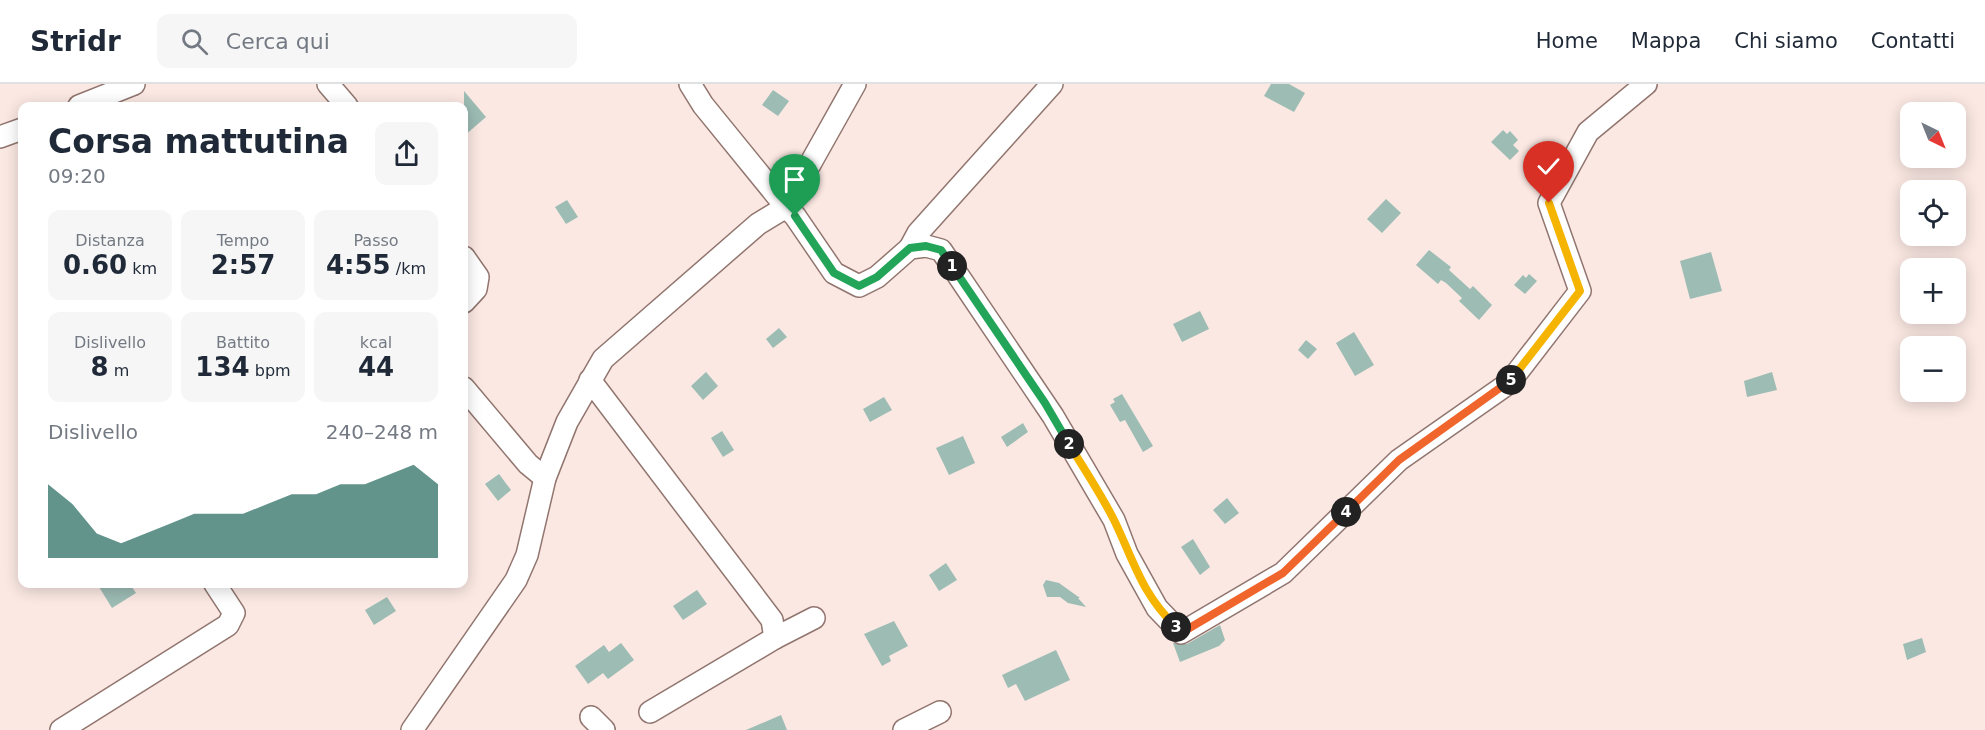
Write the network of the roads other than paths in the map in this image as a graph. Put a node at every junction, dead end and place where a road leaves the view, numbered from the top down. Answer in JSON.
{"nodes":[{"id":1,"x":134,"y":84,"type":"edge"},
{"id":2,"x":328,"y":84,"type":"edge"},
{"id":3,"x":690,"y":84,"type":"edge"},
{"id":4,"x":855,"y":84,"type":"edge"},
{"id":5,"x":1052,"y":84,"type":"edge"},
{"id":6,"x":1646,"y":84,"type":"edge"},
{"id":7,"x":89,"y":102,"type":"edge"},
{"id":8,"x":344,"y":102,"type":"edge"},
{"id":9,"x":18,"y":130,"type":"edge"},
{"id":10,"x":0,"y":137,"type":"edge"},
{"id":11,"x":786,"y":207,"type":"junction"},
{"id":12,"x":910,"y":248,"type":"junction"},
{"id":13,"x":468,"y":263,"type":"edge"},
{"id":14,"x":468,"y":298,"type":"edge"},
{"id":15,"x":590,"y":380,"type":"junction"},
{"id":16,"x":468,"y":393,"type":"edge"},
{"id":17,"x":545,"y":478,"type":"junction"},
{"id":18,"x":218,"y":588,"type":"edge"},
{"id":19,"x":814,"y":618,"type":"dead end"},
{"id":20,"x":775,"y":638,"type":"junction"},
{"id":21,"x":650,"y":712,"type":"dead end"},
{"id":22,"x":940,"y":712,"type":"dead end"},
{"id":23,"x":61,"y":730,"type":"edge"},
{"id":24,"x":412,"y":730,"type":"edge"},
{"id":25,"x":903,"y":730,"type":"edge"}],
"edges":[{"from":1,"to":7,"type":"street"},
{"from":2,"to":8,"type":"street"},
{"from":3,"to":11,"type":"street"},
{"from":4,"to":11,"type":"street"},
{"from":5,"to":12,"type":"street"},
{"from":6,"to":12,"type":"street"},
{"from":9,"to":10,"type":"street"},
{"from":11,"to":12,"type":"street"},
{"from":11,"to":15,"type":"street"},
{"from":13,"to":14,"type":"street"},
{"from":15,"to":17,"type":"street"},
{"from":15,"to":20,"type":"street"},
{"from":16,"to":17,"type":"street"},
{"from":17,"to":24,"type":"street"},
{"from":18,"to":23,"type":"street"},
{"from":19,"to":20,"type":"street"},
{"from":20,"to":21,"type":"street"},
{"from":22,"to":25,"type":"street"}]}
